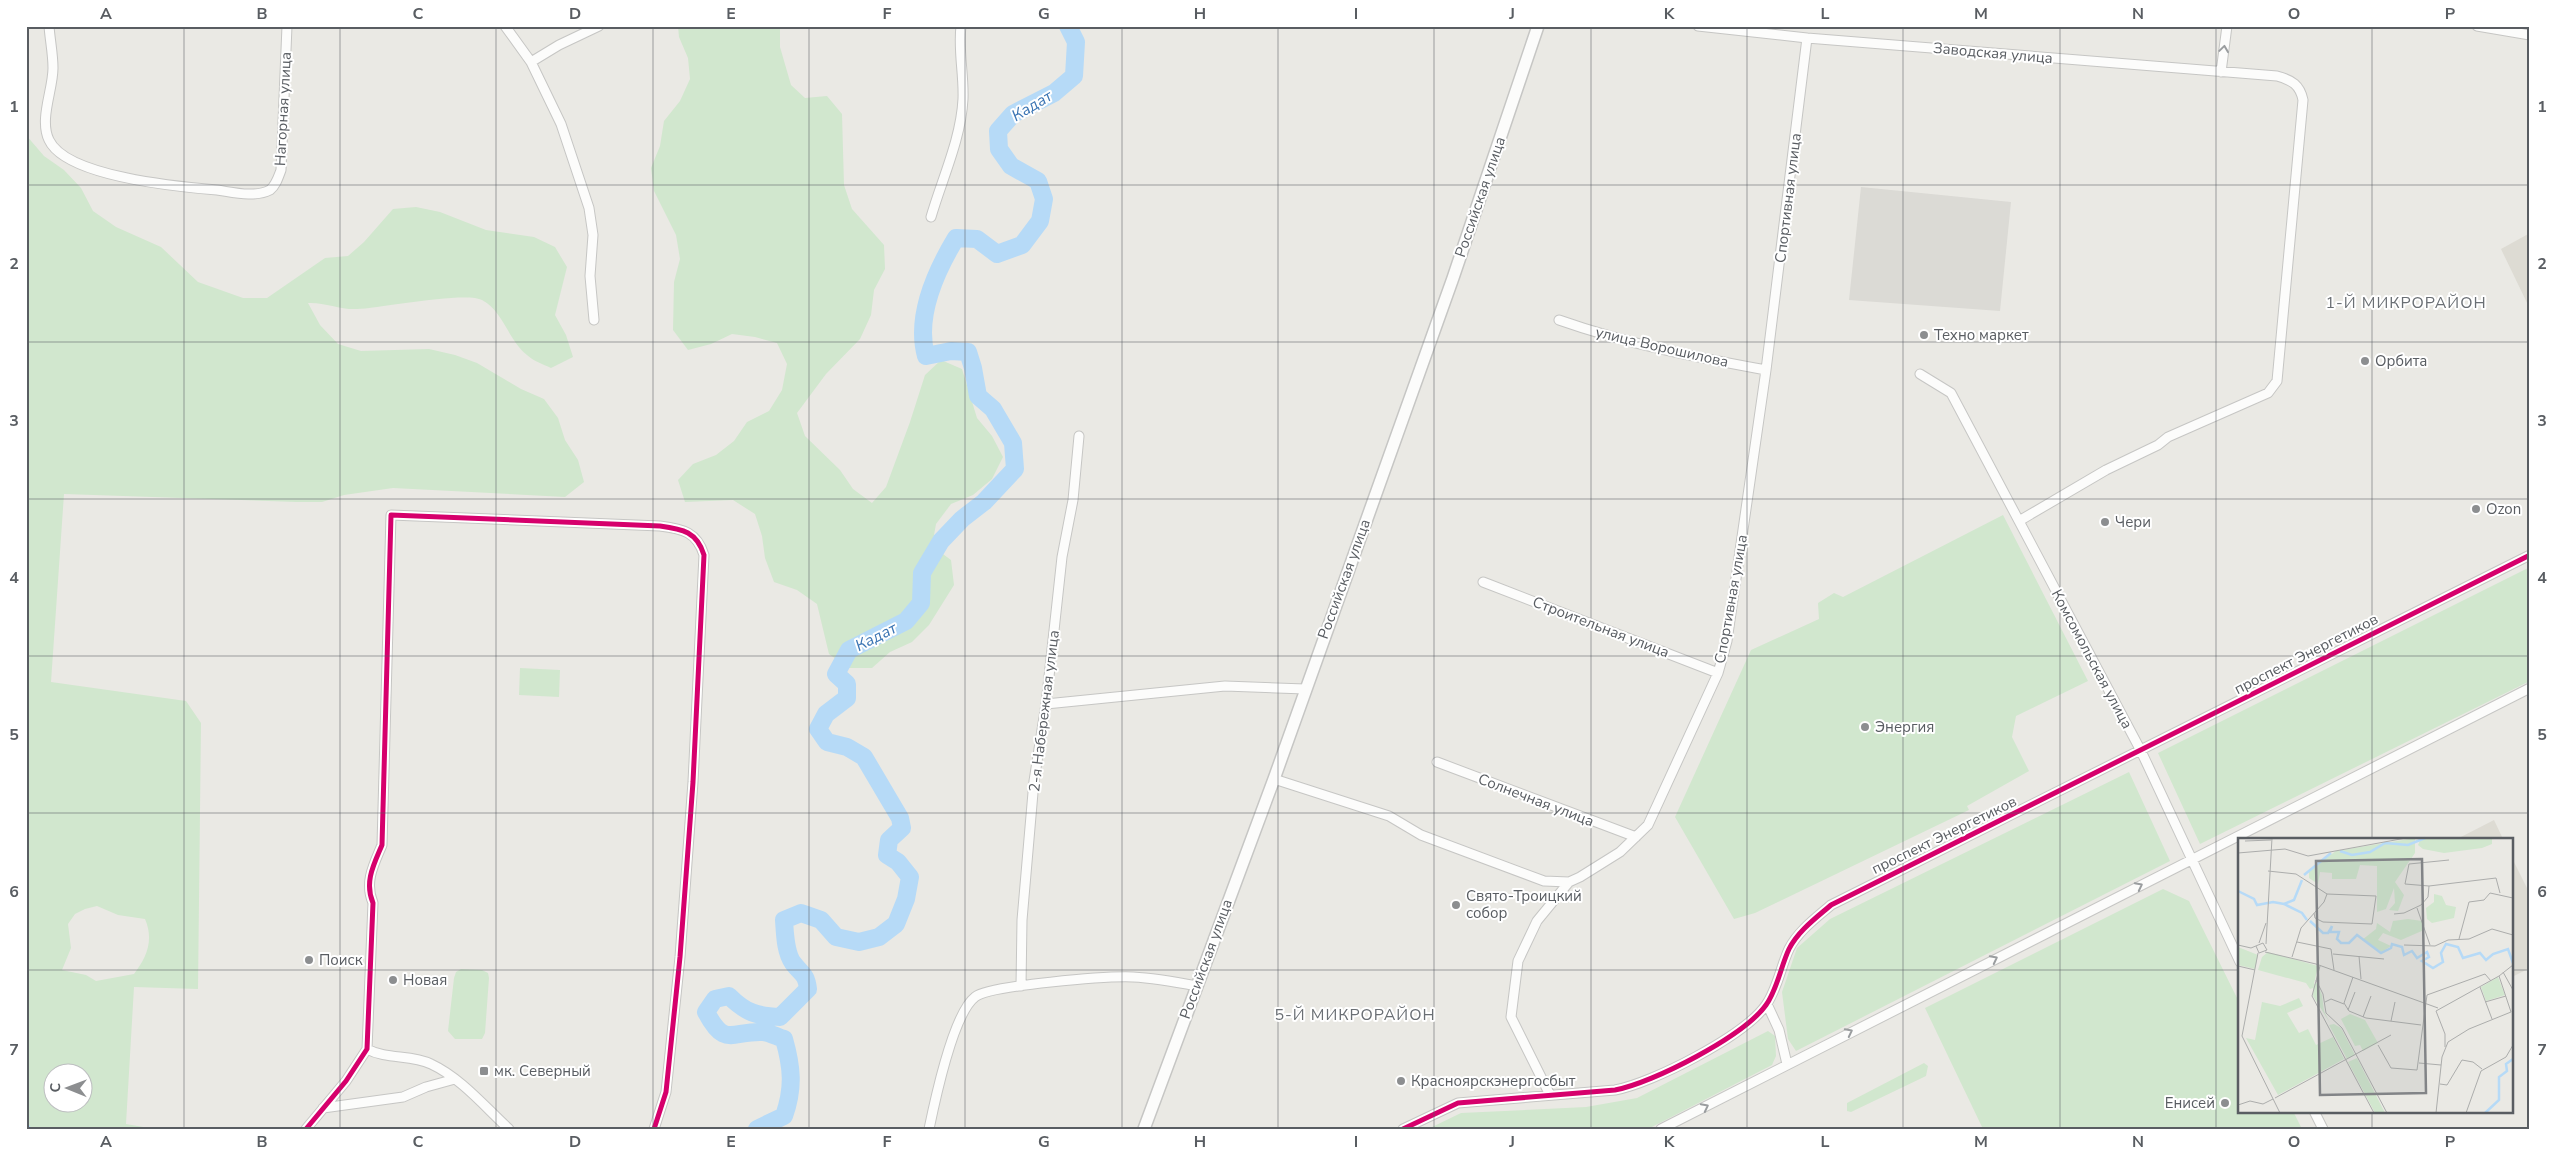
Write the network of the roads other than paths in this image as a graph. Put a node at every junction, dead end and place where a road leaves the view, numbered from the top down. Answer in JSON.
{"nodes":[{"id":1,"x":49,"y":26,"type":"edge"},
{"id":2,"x":287,"y":26,"type":"edge"},
{"id":3,"x":505,"y":26,"type":"edge"},
{"id":4,"x":599,"y":26,"type":"edge"},
{"id":5,"x":961,"y":26,"type":"edge"},
{"id":6,"x":1538,"y":26,"type":"edge"},
{"id":7,"x":1698,"y":26,"type":"edge"},
{"id":8,"x":2227,"y":26,"type":"edge"},
{"id":9,"x":2478,"y":26,"type":"edge"},
{"id":10,"x":2530,"y":35,"type":"edge"},
{"id":11,"x":1807,"y":38,"type":"junction"},
{"id":12,"x":531,"y":62,"type":"junction"},
{"id":13,"x":2221,"y":72,"type":"junction"},
{"id":14,"x":931,"y":217,"type":"dead end"},
{"id":15,"x":594,"y":320,"type":"dead end"},
{"id":16,"x":1559,"y":320,"type":"dead end"},
{"id":17,"x":1766,"y":370,"type":"junction"},
{"id":18,"x":1920,"y":374,"type":"dead end"},
{"id":19,"x":1079,"y":436,"type":"dead end"},
{"id":20,"x":2019,"y":521,"type":"junction"},
{"id":21,"x":2530,"y":555,"type":"edge"},
{"id":22,"x":1483,"y":582,"type":"dead end"},
{"id":23,"x":1718,"y":673,"type":"junction"},
{"id":24,"x":2530,"y":688,"type":"edge"},
{"id":25,"x":1305,"y":689,"type":"junction"},
{"id":26,"x":1046,"y":704,"type":"junction"},
{"id":27,"x":2141,"y":751,"type":"junction"},
{"id":28,"x":1436,"y":762,"type":"dead end"},
{"id":29,"x":1274,"y":779,"type":"junction"},
{"id":30,"x":1636,"y":837,"type":"junction"},
{"id":31,"x":2191,"y":860,"type":"junction"},
{"id":32,"x":1569,"y":882,"type":"junction"},
{"id":33,"x":2238,"y":958,"type":"edge"},
{"id":34,"x":1021,"y":986,"type":"junction"},
{"id":35,"x":1197,"y":986,"type":"junction"},
{"id":36,"x":1767,"y":1004,"type":"junction"},
{"id":37,"x":367,"y":1049,"type":"junction"},
{"id":38,"x":1787,"y":1064,"type":"junction"},
{"id":39,"x":455,"y":1079,"type":"junction"},
{"id":40,"x":1550,"y":1095,"type":"junction"},
{"id":41,"x":323,"y":1108,"type":"junction"},
{"id":42,"x":2314,"y":1112,"type":"edge"},
{"id":43,"x":306,"y":1129,"type":"edge"},
{"id":44,"x":509,"y":1129,"type":"edge"},
{"id":45,"x":654,"y":1129,"type":"edge"},
{"id":46,"x":929,"y":1129,"type":"edge"},
{"id":47,"x":1144,"y":1129,"type":"edge"},
{"id":48,"x":1403,"y":1129,"type":"edge"},
{"id":49,"x":1661,"y":1129,"type":"edge"},
{"id":50,"x":2323,"y":1129,"type":"edge"}],
"edges":[{"from":1,"to":2,"type":"street","name":"Нагорная улица"},
{"from":3,"to":12,"type":"street"},
{"from":4,"to":12,"type":"street"},
{"from":5,"to":14,"type":"street"},
{"from":6,"to":25,"type":"street","name":"Российская улица"},
{"from":7,"to":11,"type":"street","name":"Заводская улица"},
{"from":13,"to":8,"type":"street","one_way":true},
{"from":9,"to":10,"type":"street"},
{"from":11,"to":13,"type":"street","name":"Заводская улица"},
{"from":11,"to":17,"type":"street","name":"Спортивная улица"},
{"from":12,"to":15,"type":"street"},
{"from":13,"to":20,"type":"street","name":"Заводская улица"},
{"from":16,"to":17,"type":"street","name":"улица Ворошилова"},
{"from":17,"to":23,"type":"street","name":"Спортивная улица"},
{"from":18,"to":20,"type":"street","name":"Комсомольская улица"},
{"from":19,"to":26,"type":"street","name":"2-я Набережная улица"},
{"from":20,"to":27,"type":"street","name":"Комсомольская улица"},
{"from":21,"to":27,"type":"street","name":"проспект Энергетиков"},
{"from":22,"to":23,"type":"street","name":"Строительная улица"},
{"from":23,"to":30,"type":"street","name":"Спортивная улица"},
{"from":24,"to":31,"type":"street"},
{"from":25,"to":26,"type":"street"},
{"from":25,"to":29,"type":"street","name":"Российская улица"},
{"from":26,"to":34,"type":"street","name":"2-я Набережная улица"},
{"from":27,"to":31,"type":"street","name":"Комсомольская улица"},
{"from":27,"to":36,"type":"street","name":"проспект Энергетиков"},
{"from":28,"to":30,"type":"street","name":"Солнечная улица"},
{"from":29,"to":32,"type":"street"},
{"from":29,"to":35,"type":"street","name":"Российская улица"},
{"from":30,"to":32,"type":"street","name":"Спортивная улица"},
{"from":31,"to":33,"type":"street","name":"Комсомольская улица"},
{"from":38,"to":31,"type":"street","one_way":true},
{"from":32,"to":40,"type":"street"},
{"from":34,"to":35,"type":"street"},
{"from":34,"to":46,"type":"street"},
{"from":35,"to":47,"type":"street","name":"Российская улица"},
{"from":36,"to":38,"type":"street"},
{"from":36,"to":40,"type":"street","name":"проспект Энергетиков"},
{"from":37,"to":39,"type":"street"},
{"from":37,"to":41,"type":"street"},
{"from":37,"to":45,"type":"street"},
{"from":49,"to":38,"type":"street","one_way":true},
{"from":39,"to":41,"type":"street"},
{"from":39,"to":44,"type":"street"},
{"from":40,"to":48,"type":"street","name":"проспект Энергетиков"},
{"from":41,"to":43,"type":"street"},
{"from":42,"to":50,"type":"street"}]}
